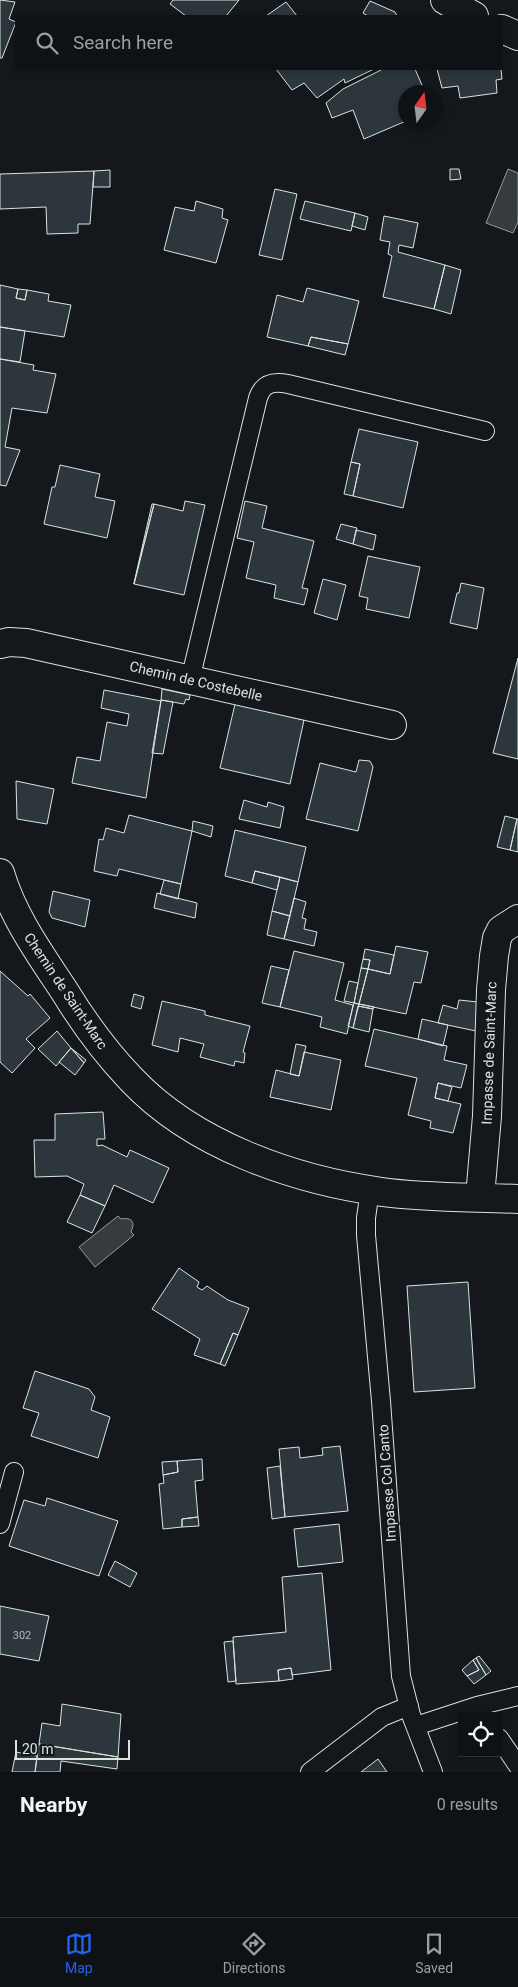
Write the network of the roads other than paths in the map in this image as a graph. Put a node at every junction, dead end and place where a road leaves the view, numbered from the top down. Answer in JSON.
{"nodes":[{"id":1,"x":444,"y":0,"type":"edge"},
{"id":2,"x":472,"y":15,"type":"edge"},
{"id":3,"x":503,"y":29,"type":"edge"},
{"id":4,"x":518,"y":36,"type":"edge"},
{"id":5,"x":485,"y":431,"type":"dead end"},
{"id":6,"x":0,"y":644,"type":"edge"},
{"id":7,"x":190,"y":680,"type":"junction"},
{"id":8,"x":392,"y":725,"type":"dead end"},
{"id":9,"x":0,"y":873,"type":"edge"},
{"id":10,"x":518,"y":918,"type":"edge"},
{"id":11,"x":370,"y":1190,"type":"junction"},
{"id":12,"x":480,"y":1198,"type":"junction"},
{"id":13,"x":518,"y":1199,"type":"edge"},
{"id":14,"x":14,"y":1472,"type":"dead end"},
{"id":15,"x":0,"y":1524,"type":"edge"},
{"id":16,"x":518,"y":1696,"type":"edge"},
{"id":17,"x":409,"y":1706,"type":"junction"},
{"id":18,"x":481,"y":1711,"type":"edge"},
{"id":19,"x":416,"y":1726,"type":"junction"},
{"id":20,"x":503,"y":1744,"type":"edge"},
{"id":21,"x":518,"y":1766,"type":"edge"},
{"id":22,"x":310,"y":1772,"type":"edge"},
{"id":23,"x":433,"y":1772,"type":"edge"}],
"edges":[{"from":1,"to":2,"type":"street"},
{"from":3,"to":4,"type":"street"},
{"from":5,"to":7,"type":"lane"},
{"from":6,"to":7,"type":"street","name":"Chemin de Costebelle"},
{"from":7,"to":8,"type":"street","name":"Chemin de Costebelle"},
{"from":9,"to":11,"type":"street","name":"Chemin de Saint-Marc"},
{"from":10,"to":12,"type":"street","name":"Impasse de Saint-Marc"},
{"from":11,"to":12,"type":"street","name":"Chemin de Saint-Marc"},
{"from":11,"to":17,"type":"lane","name":"Impasse Col Canto"},
{"from":12,"to":13,"type":"street","name":"Chemin de Saint-Marc"},
{"from":14,"to":15,"type":"lane"},
{"from":16,"to":18,"type":"lane"},
{"from":17,"to":19,"type":"lane","name":"Impasse Col Canto"},
{"from":17,"to":22,"type":"lane"},
{"from":18,"to":19,"type":"lane"},
{"from":19,"to":23,"type":"lane","name":"Impasse Col Canto"},
{"from":20,"to":21,"type":"lane"}]}
